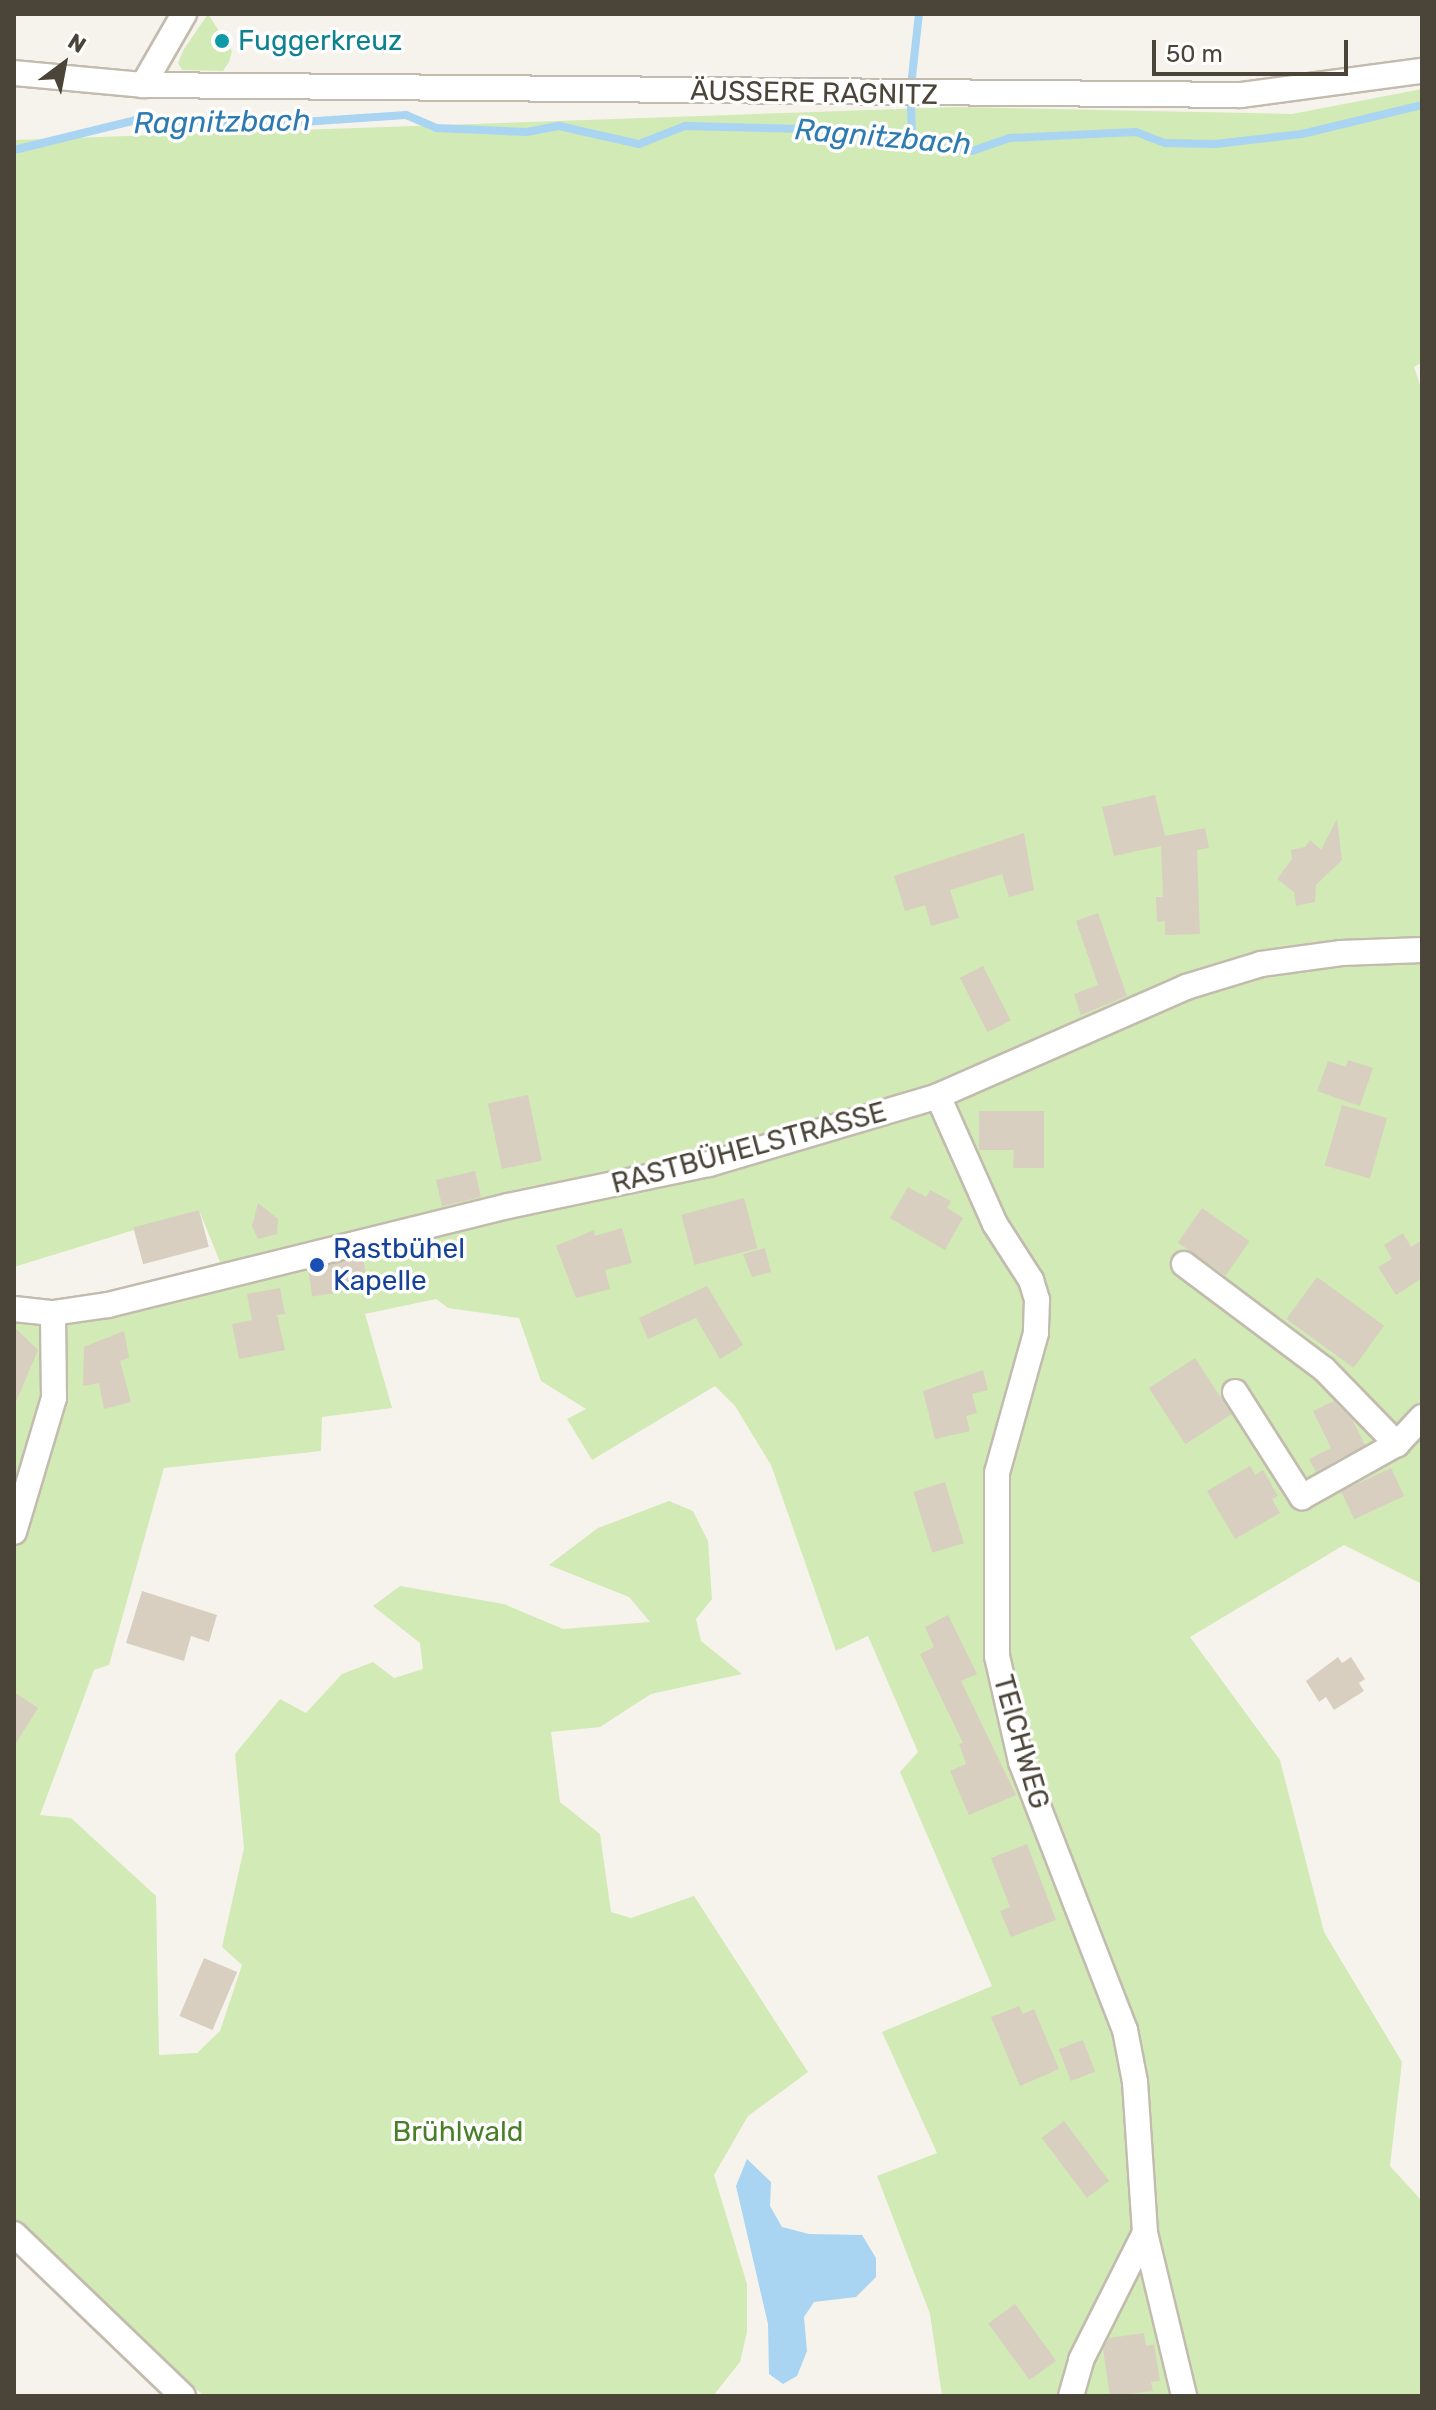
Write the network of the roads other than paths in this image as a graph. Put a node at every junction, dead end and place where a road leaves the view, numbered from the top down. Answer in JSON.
{"nodes":[{"id":1,"x":184,"y":14,"type":"edge"},
{"id":2,"x":1422,"y":71,"type":"edge"},
{"id":3,"x":14,"y":73,"type":"edge"},
{"id":4,"x":143,"y":85,"type":"junction"},
{"id":5,"x":1422,"y":950,"type":"edge"},
{"id":6,"x":938,"y":1096,"type":"junction"},
{"id":7,"x":1184,"y":1264,"type":"dead end"},
{"id":8,"x":14,"y":1309,"type":"edge"},
{"id":9,"x":53,"y":1313,"type":"junction"},
{"id":10,"x":1235,"y":1392,"type":"dead end"},
{"id":11,"x":1422,"y":1417,"type":"edge"},
{"id":12,"x":1397,"y":1444,"type":"junction"},
{"id":13,"x":14,"y":1532,"type":"edge"},
{"id":14,"x":1145,"y":2233,"type":"junction"},
{"id":15,"x":14,"y":2234,"type":"edge"},
{"id":16,"x":183,"y":2396,"type":"edge"},
{"id":17,"x":1071,"y":2396,"type":"edge"},
{"id":18,"x":1184,"y":2396,"type":"edge"}],
"edges":[{"from":1,"to":4,"type":"street"},
{"from":2,"to":4,"type":"street","name":"ÄUSSERE RAGNITZ"},
{"from":3,"to":4,"type":"street","name":"ÄUSSERE RAGNITZ"},
{"from":5,"to":6,"type":"street","name":"RASTBÜHELSTRASSE"},
{"from":6,"to":9,"type":"street","name":"RASTBÜHELSTRASSE"},
{"from":6,"to":14,"type":"street","name":"TEICHWEG"},
{"from":7,"to":12,"type":"street"},
{"from":8,"to":9,"type":"street","name":"RASTBÜHELSTRASSE"},
{"from":9,"to":13,"type":"street"},
{"from":10,"to":12,"type":"street"},
{"from":11,"to":12,"type":"street"},
{"from":14,"to":17,"type":"street"},
{"from":14,"to":18,"type":"street","name":"TEICHWEG"},
{"from":15,"to":16,"type":"street"}]}
